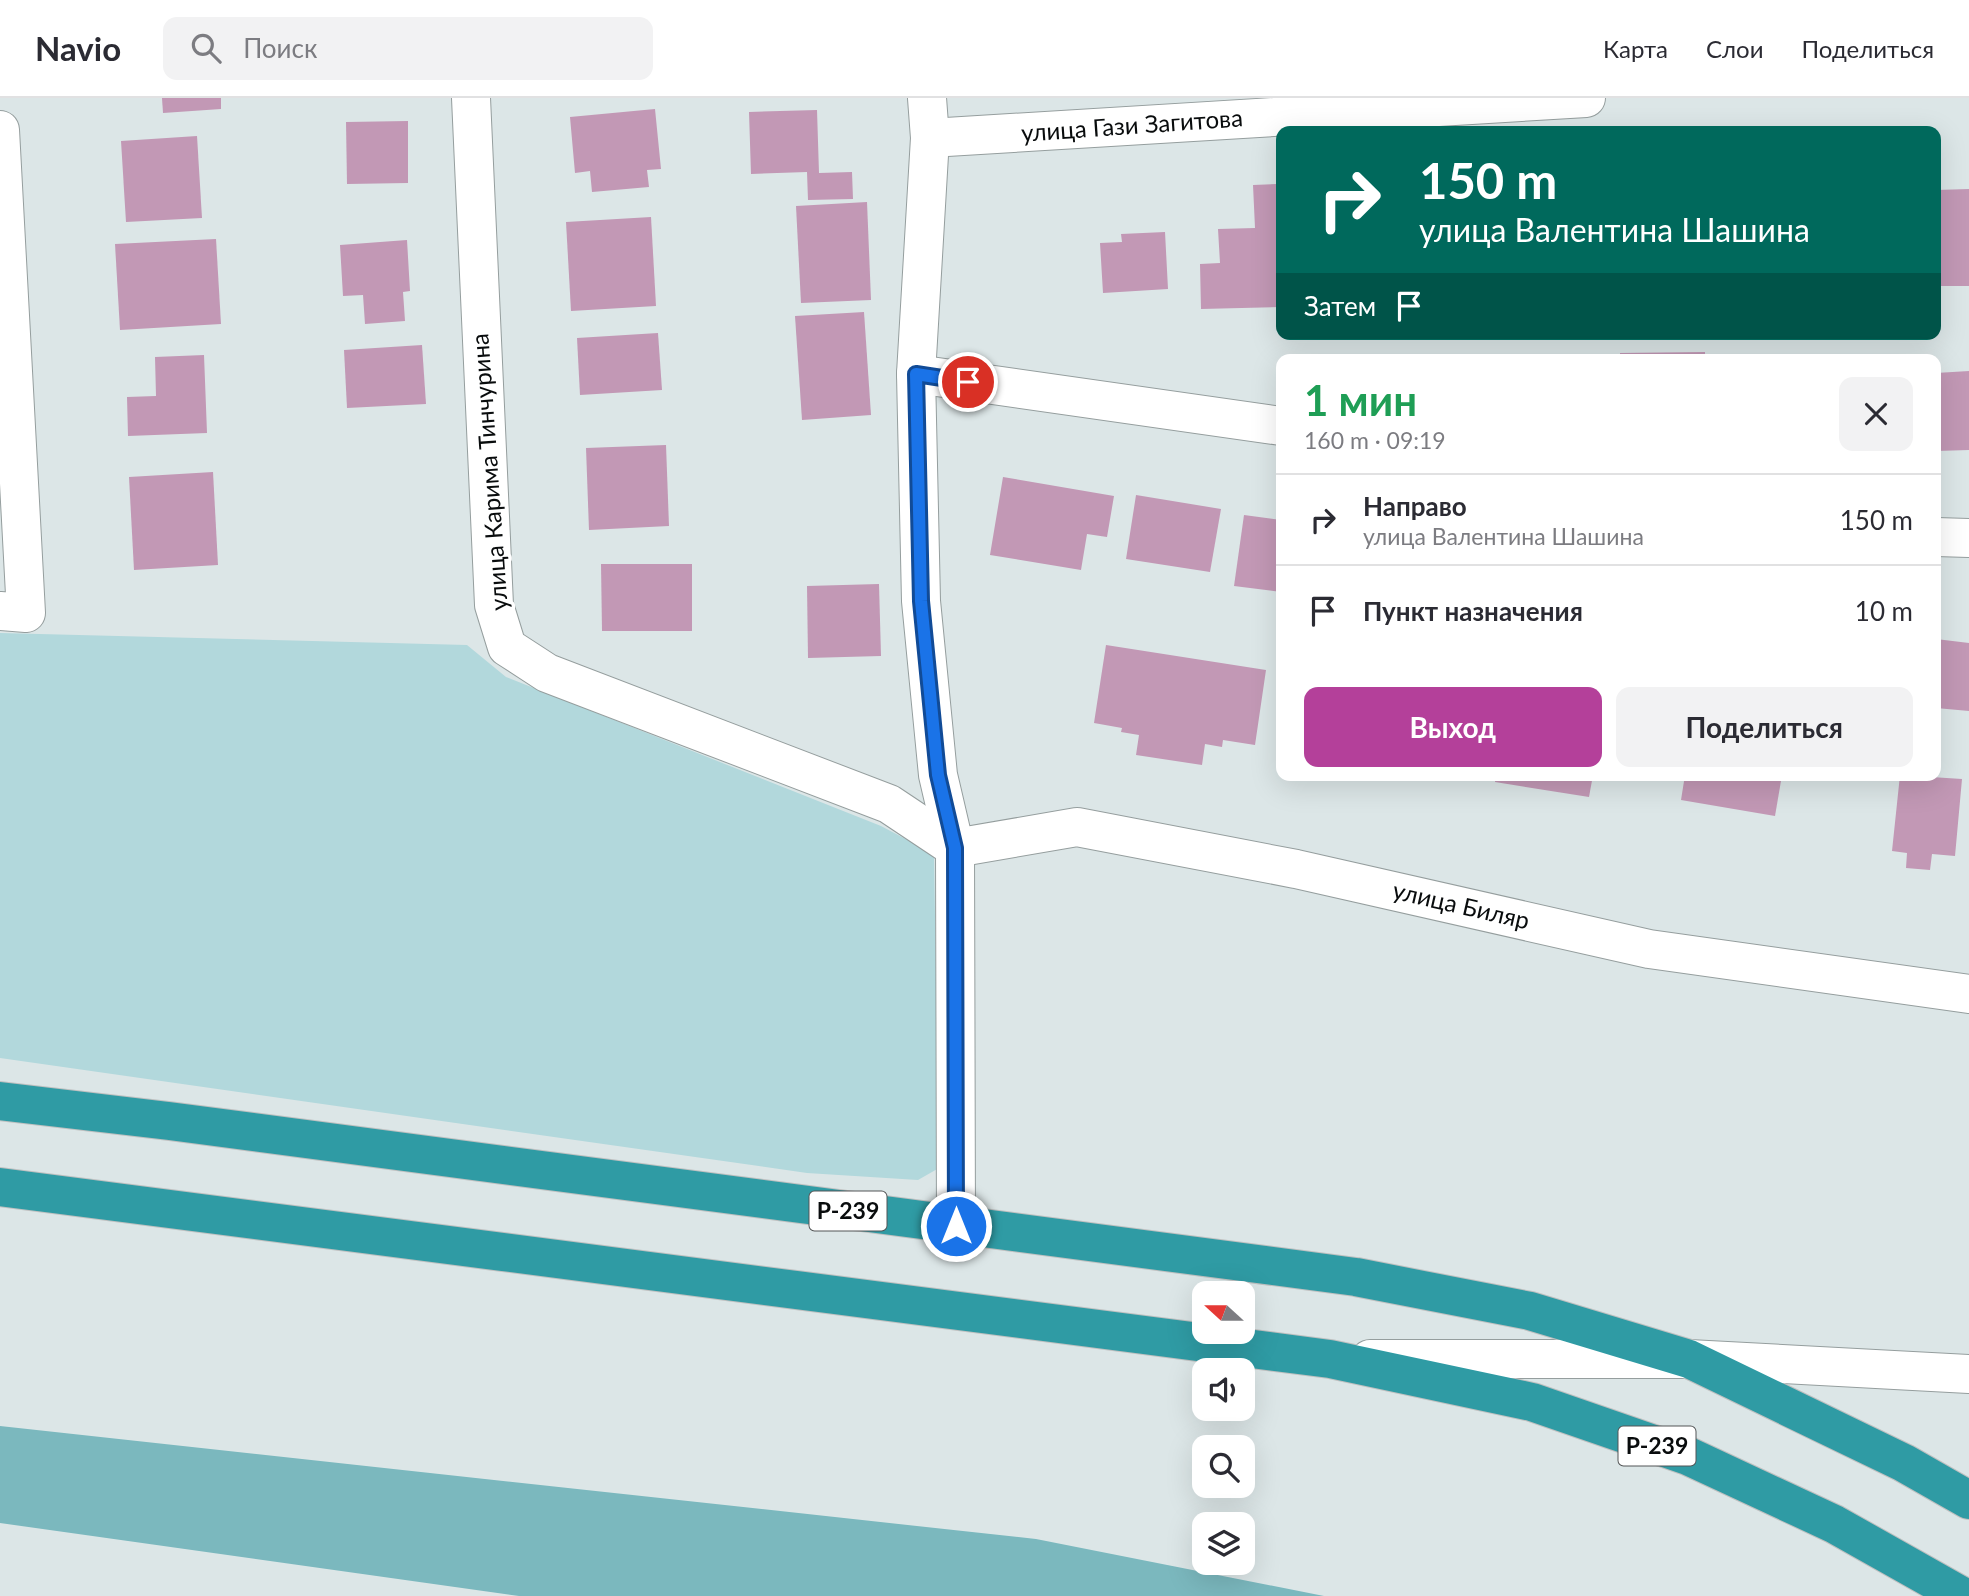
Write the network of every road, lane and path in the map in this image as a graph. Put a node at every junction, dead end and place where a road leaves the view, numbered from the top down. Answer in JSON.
{"nodes":[{"id":1,"x":471,"y":98,"type":"edge"},
{"id":2,"x":927,"y":98,"type":"edge"},
{"id":3,"x":1586,"y":98,"type":"edge"},
{"id":4,"x":0,"y":130,"type":"edge"},
{"id":5,"x":930,"y":138,"type":"junction"},
{"id":6,"x":916,"y":374,"type":"junction"},
{"id":7,"x":1276,"y":425,"type":"edge"},
{"id":8,"x":1941,"y":537,"type":"edge"},
{"id":9,"x":1969,"y":538,"type":"edge"},
{"id":10,"x":13,"y":612,"type":"edge"},
{"id":11,"x":955,"y":848,"type":"junction"},
{"id":12,"x":1969,"y":994,"type":"edge"},
{"id":13,"x":0,"y":1101,"type":"edge"},
{"id":14,"x":0,"y":1187,"type":"edge"},
{"id":15,"x":956,"y":1226,"type":"junction"},
{"id":16,"x":1330,"y":1359,"type":"junction"},
{"id":17,"x":1689,"y":1359,"type":"junction"},
{"id":18,"x":1969,"y":1374,"type":"edge"},
{"id":19,"x":1969,"y":1500,"type":"edge"},
{"id":20,"x":1962,"y":1596,"type":"edge"}],
"edges":[{"from":1,"to":11,"type":"street","name":"улица Карима Тинчурина"},
{"from":2,"to":5,"type":"street"},
{"from":3,"to":5,"type":"street","name":"улица Гази Загитова"},
{"from":4,"to":10,"type":"street"},
{"from":5,"to":6,"type":"street"},
{"from":6,"to":7,"type":"street"},
{"from":6,"to":11,"type":"street"},
{"from":8,"to":9,"type":"street"},
{"from":11,"to":12,"type":"street","name":"улица Биляр"},
{"from":11,"to":15,"type":"street"},
{"from":13,"to":15,"type":"highway","number":"Р-239"},
{"from":14,"to":16,"type":"highway","number":"Р-239"},
{"from":15,"to":17,"type":"highway","number":"Р-239"},
{"from":16,"to":17,"type":"street"},
{"from":16,"to":20,"type":"highway","number":"Р-239"},
{"from":17,"to":18,"type":"street"},
{"from":17,"to":19,"type":"highway","number":"Р-239"}]}
